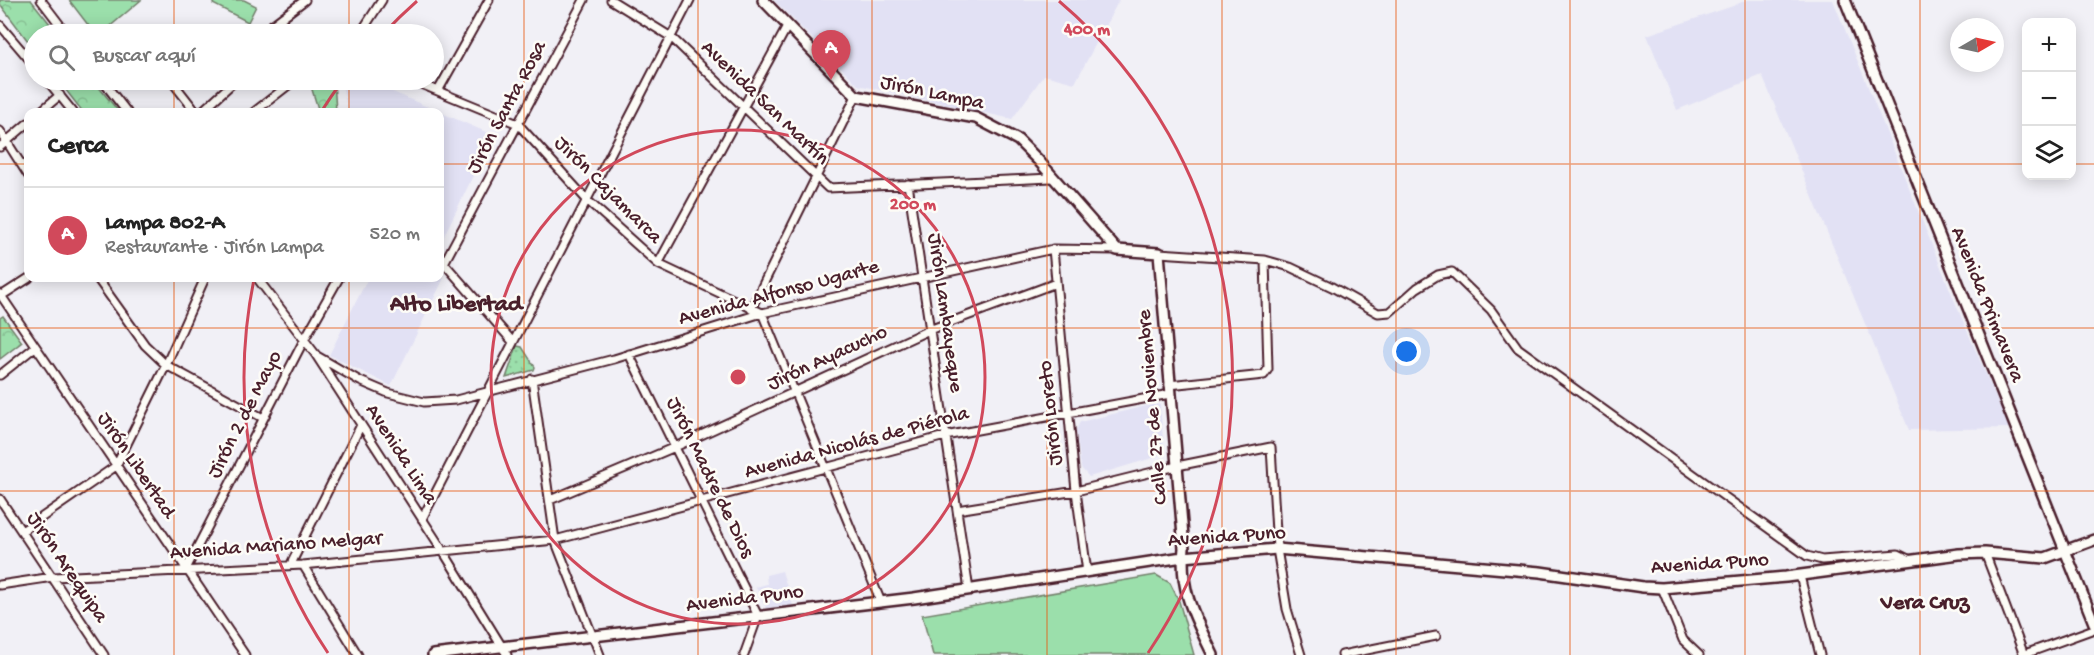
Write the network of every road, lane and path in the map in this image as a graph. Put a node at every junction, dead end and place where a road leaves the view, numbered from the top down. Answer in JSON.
{"nodes":[{"id":1,"x":41,"y":0,"type":"edge"},
{"id":2,"x":305,"y":0,"type":"edge"},
{"id":3,"x":382,"y":0,"type":"edge"},
{"id":4,"x":489,"y":0,"type":"edge"},
{"id":5,"x":584,"y":0,"type":"edge"},
{"id":6,"x":611,"y":0,"type":"edge"},
{"id":7,"x":690,"y":0,"type":"edge"},
{"id":8,"x":763,"y":0,"type":"edge"},
{"id":9,"x":1845,"y":0,"type":"edge"},
{"id":10,"x":280,"y":19,"type":"junction"},
{"id":11,"x":59,"y":24,"type":"edge"},
{"id":12,"x":273,"y":24,"type":"edge"},
{"id":13,"x":284,"y":24,"type":"edge"},
{"id":14,"x":366,"y":24,"type":"edge"},
{"id":15,"x":0,"y":25,"type":"edge"},
{"id":16,"x":788,"y":25,"type":"junction"},
{"id":17,"x":671,"y":37,"type":"junction"},
{"id":18,"x":24,"y":53,"type":"edge"},
{"id":19,"x":444,"y":80,"type":"edge"},
{"id":20,"x":56,"y":90,"type":"edge"},
{"id":21,"x":110,"y":90,"type":"edge"},
{"id":22,"x":179,"y":90,"type":"edge"},
{"id":23,"x":225,"y":90,"type":"edge"},
{"id":24,"x":282,"y":90,"type":"edge"},
{"id":25,"x":438,"y":91,"type":"edge"},
{"id":26,"x":60,"y":95,"type":"junction"},
{"id":27,"x":856,"y":96,"type":"junction"},
{"id":28,"x":743,"y":107,"type":"junction"},
{"id":29,"x":45,"y":108,"type":"edge"},
{"id":30,"x":70,"y":108,"type":"edge"},
{"id":31,"x":124,"y":108,"type":"edge"},
{"id":32,"x":193,"y":108,"type":"edge"},
{"id":33,"x":205,"y":108,"type":"edge"},
{"id":34,"x":259,"y":108,"type":"edge"},
{"id":35,"x":518,"y":124,"type":"junction"},
{"id":36,"x":24,"y":127,"type":"edge"},
{"id":37,"x":0,"y":131,"type":"edge"},
{"id":38,"x":7,"y":142,"type":"junction"},
{"id":39,"x":0,"y":147,"type":"edge"},
{"id":40,"x":24,"y":169,"type":"edge"},
{"id":41,"x":816,"y":177,"type":"junction"},
{"id":42,"x":1052,"y":178,"type":"junction"},
{"id":43,"x":908,"y":184,"type":"junction"},
{"id":44,"x":587,"y":200,"type":"junction"},
{"id":45,"x":1053,"y":249,"type":"junction"},
{"id":46,"x":1117,"y":250,"type":"junction"},
{"id":47,"x":1159,"y":253,"type":"junction"},
{"id":48,"x":444,"y":258,"type":"edge"},
{"id":49,"x":1265,"y":260,"type":"junction"},
{"id":50,"x":444,"y":264,"type":"edge"},
{"id":51,"x":658,"y":264,"type":"junction"},
{"id":52,"x":921,"y":277,"type":"junction"},
{"id":53,"x":24,"y":281,"type":"edge"},
{"id":54,"x":100,"y":282,"type":"edge"},
{"id":55,"x":203,"y":282,"type":"edge"},
{"id":56,"x":260,"y":282,"type":"edge"},
{"id":57,"x":337,"y":282,"type":"edge"},
{"id":58,"x":1056,"y":283,"type":"junction"},
{"id":59,"x":1,"y":295,"type":"edge"},
{"id":60,"x":752,"y":307,"type":"junction"},
{"id":61,"x":762,"y":313,"type":"junction"},
{"id":62,"x":746,"y":318,"type":"junction"},
{"id":63,"x":929,"y":330,"type":"junction"},
{"id":64,"x":304,"y":340,"type":"junction"},
{"id":65,"x":513,"y":342,"type":"junction"},
{"id":66,"x":35,"y":347,"type":"junction"},
{"id":67,"x":629,"y":354,"type":"junction"},
{"id":68,"x":317,"y":356,"type":"junction"},
{"id":69,"x":166,"y":365,"type":"junction"},
{"id":70,"x":0,"y":375,"type":"edge"},
{"id":71,"x":532,"y":379,"type":"junction"},
{"id":72,"x":1170,"y":390,"type":"junction"},
{"id":73,"x":794,"y":392,"type":"junction"},
{"id":74,"x":487,"y":393,"type":"junction"},
{"id":75,"x":1068,"y":413,"type":"junction"},
{"id":76,"x":263,"y":418,"type":"junction"},
{"id":77,"x":361,"y":425,"type":"junction"},
{"id":78,"x":945,"y":435,"type":"junction"},
{"id":79,"x":675,"y":447,"type":"junction"},
{"id":80,"x":116,"y":466,"type":"junction"},
{"id":81,"x":1177,"y":466,"type":"junction"},
{"id":82,"x":826,"y":468,"type":"junction"},
{"id":83,"x":1076,"y":491,"type":"junction"},
{"id":84,"x":0,"y":500,"type":"edge"},
{"id":85,"x":550,"y":500,"type":"junction"},
{"id":86,"x":702,"y":502,"type":"junction"},
{"id":87,"x":957,"y":510,"type":"junction"},
{"id":88,"x":422,"y":519,"type":"junction"},
{"id":89,"x":22,"y":531,"type":"junction"},
{"id":90,"x":555,"y":540,"type":"junction"},
{"id":91,"x":2094,"y":540,"type":"edge"},
{"id":92,"x":1277,"y":549,"type":"junction"},
{"id":93,"x":443,"y":551,"type":"junction"},
{"id":94,"x":2065,"y":552,"type":"junction"},
{"id":95,"x":1985,"y":553,"type":"junction"},
{"id":96,"x":1183,"y":557,"type":"junction"},
{"id":97,"x":1910,"y":560,"type":"junction"},
{"id":98,"x":291,"y":564,"type":"junction"},
{"id":99,"x":303,"y":565,"type":"junction"},
{"id":100,"x":186,"y":569,"type":"junction"},
{"id":101,"x":1088,"y":572,"type":"junction"},
{"id":102,"x":1800,"y":576,"type":"junction"},
{"id":103,"x":53,"y":577,"type":"junction"},
{"id":104,"x":0,"y":585,"type":"edge"},
{"id":105,"x":1662,"y":588,"type":"junction"},
{"id":106,"x":969,"y":590,"type":"junction"},
{"id":107,"x":881,"y":602,"type":"junction"},
{"id":108,"x":758,"y":616,"type":"junction"},
{"id":109,"x":2094,"y":623,"type":"edge"},
{"id":110,"x":2094,"y":629,"type":"edge"},
{"id":111,"x":593,"y":636,"type":"junction"},
{"id":112,"x":1436,"y":636,"type":"dead end"},
{"id":113,"x":505,"y":651,"type":"edge"},
{"id":114,"x":104,"y":655,"type":"edge"},
{"id":115,"x":244,"y":655,"type":"edge"},
{"id":116,"x":358,"y":655,"type":"edge"},
{"id":117,"x":433,"y":655,"type":"edge"},
{"id":118,"x":600,"y":655,"type":"edge"},
{"id":119,"x":744,"y":655,"type":"edge"},
{"id":120,"x":1213,"y":655,"type":"edge"},
{"id":121,"x":1302,"y":655,"type":"edge"},
{"id":122,"x":1342,"y":655,"type":"edge"},
{"id":123,"x":1699,"y":655,"type":"edge"},
{"id":124,"x":1820,"y":655,"type":"edge"},
{"id":125,"x":2023,"y":655,"type":"edge"}],
"edges":[{"from":1,"to":11,"type":"street"},
{"from":2,"to":10,"type":"street"},
{"from":3,"to":14,"type":"street"},
{"from":4,"to":19,"type":"street"},
{"from":5,"to":35,"type":"street","name":"Jirón Santa Rosa"},
{"from":6,"to":17,"type":"street","name":"Avenida San Martín"},
{"from":7,"to":17,"type":"street"},
{"from":8,"to":16,"type":"street","name":"Jirón Lampa"},
{"from":9,"to":94,"type":"street","name":"Avenida Primavera"},
{"from":10,"to":12,"type":"street"},
{"from":10,"to":13,"type":"street"},
{"from":15,"to":18,"type":"street"},
{"from":16,"to":27,"type":"street","name":"Jirón Lampa"},
{"from":16,"to":28,"type":"street"},
{"from":17,"to":28,"type":"street","name":"Avenida San Martín"},
{"from":17,"to":44,"type":"street"},
{"from":20,"to":26,"type":"street"},
{"from":21,"to":31,"type":"street"},
{"from":22,"to":32,"type":"street"},
{"from":23,"to":33,"type":"street"},
{"from":24,"to":34,"type":"street"},
{"from":25,"to":35,"type":"street","name":"Jirón Cajamarca"},
{"from":26,"to":29,"type":"street"},
{"from":26,"to":30,"type":"street"},
{"from":27,"to":41,"type":"street"},
{"from":27,"to":42,"type":"street","name":"Jirón Lampa"},
{"from":28,"to":41,"type":"street","name":"Avenida San Martín"},
{"from":28,"to":51,"type":"street"},
{"from":35,"to":44,"type":"street","name":"Jirón Cajamarca"},
{"from":35,"to":48,"type":"street","name":"Jirón Santa Rosa"},
{"from":36,"to":38,"type":"street"},
{"from":37,"to":38,"type":"street"},
{"from":38,"to":39,"type":"street"},
{"from":38,"to":40,"type":"street"},
{"from":41,"to":43,"type":"street","name":"Avenida San Martín"},
{"from":41,"to":60,"type":"street"},
{"from":42,"to":43,"type":"street","name":"Avenida San Martín"},
{"from":42,"to":46,"type":"street","name":"Jirón Lampa"},
{"from":43,"to":52,"type":"street","name":"Jirón Lambayeque"},
{"from":44,"to":51,"type":"street","name":"Jirón Cajamarca"},
{"from":44,"to":65,"type":"street"},
{"from":45,"to":46,"type":"street","name":"Avenida Alfonso Ugarte"},
{"from":45,"to":52,"type":"street","name":"Avenida Alfonso Ugarte"},
{"from":45,"to":58,"type":"street","name":"Jirón Loreto"},
{"from":46,"to":47,"type":"street","name":"Avenida Alfonso Ugarte"},
{"from":47,"to":49,"type":"street","name":"Avenida Alfonso Ugarte"},
{"from":47,"to":72,"type":"street","name":"Calle 27 de Noviembre"},
{"from":49,"to":72,"type":"street","name":"Avenida Nicolás de Piérola"},
{"from":49,"to":97,"type":"street","name":"Avenida Alfonso Ugarte"},
{"from":50,"to":65,"type":"street"},
{"from":51,"to":60,"type":"street","name":"Jirón Cajamarca"},
{"from":52,"to":61,"type":"street","name":"Avenida Alfonso Ugarte"},
{"from":52,"to":63,"type":"street","name":"Jirón Lambayeque"},
{"from":53,"to":59,"type":"street"},
{"from":54,"to":69,"type":"street"},
{"from":55,"to":69,"type":"street"},
{"from":56,"to":64,"type":"street","name":"Avenida Lima"},
{"from":57,"to":64,"type":"street","name":"Jirón 2 de Mayo"},
{"from":58,"to":63,"type":"street","name":"Jirón Ayacucho"},
{"from":58,"to":75,"type":"street","name":"Jirón Loreto"},
{"from":59,"to":66,"type":"street","name":"Jirón Libertad"},
{"from":60,"to":61,"type":"street","name":"Jirón Cajamarca"},
{"from":60,"to":62,"type":"street"},
{"from":61,"to":62,"type":"street","name":"Avenida Alfonso Ugarte"},
{"from":61,"to":73,"type":"street"},
{"from":62,"to":67,"type":"street","name":"Avenida Alfonso Ugarte"},
{"from":63,"to":73,"type":"street","name":"Jirón Ayacucho"},
{"from":63,"to":78,"type":"street","name":"Jirón Lambayeque"},
{"from":64,"to":68,"type":"street","name":"Avenida Lima"},
{"from":64,"to":76,"type":"street","name":"Jirón 2 de Mayo"},
{"from":65,"to":74,"type":"street"},
{"from":66,"to":70,"type":"street"},
{"from":66,"to":80,"type":"street","name":"Jirón Libertad"},
{"from":67,"to":71,"type":"street","name":"Avenida Alfonso Ugarte"},
{"from":67,"to":79,"type":"street","name":"Jirón Madre de Dios"},
{"from":68,"to":74,"type":"street","name":"Avenida Alfonso Ugarte"},
{"from":68,"to":77,"type":"street","name":"Avenida Lima"},
{"from":69,"to":76,"type":"street"},
{"from":69,"to":80,"type":"street"},
{"from":71,"to":74,"type":"street","name":"Avenida Alfonso Ugarte"},
{"from":71,"to":85,"type":"street"},
{"from":72,"to":75,"type":"street","name":"Avenida Nicolás de Piérola"},
{"from":72,"to":81,"type":"street","name":"Calle 27 de Noviembre"},
{"from":73,"to":79,"type":"street","name":"Jirón Ayacucho"},
{"from":73,"to":82,"type":"street"},
{"from":74,"to":88,"type":"street"},
{"from":75,"to":78,"type":"street","name":"Avenida Nicolás de Piérola"},
{"from":75,"to":83,"type":"street","name":"Jirón Loreto"},
{"from":76,"to":100,"type":"street","name":"Jirón 2 de Mayo"},
{"from":77,"to":88,"type":"street","name":"Avenida Lima"},
{"from":77,"to":98,"type":"street"},
{"from":78,"to":82,"type":"street","name":"Avenida Nicolás de Piérola"},
{"from":78,"to":87,"type":"street","name":"Jirón Lambayeque"},
{"from":79,"to":85,"type":"street","name":"Jirón Ayacucho"},
{"from":79,"to":86,"type":"street","name":"Jirón Madre de Dios"},
{"from":80,"to":89,"type":"street"},
{"from":80,"to":100,"type":"street","name":"Jirón Libertad"},
{"from":81,"to":83,"type":"street"},
{"from":81,"to":92,"type":"street"},
{"from":81,"to":96,"type":"street","name":"Calle 27 de Noviembre"},
{"from":82,"to":86,"type":"street","name":"Avenida Nicolás de Piérola"},
{"from":82,"to":107,"type":"street"},
{"from":83,"to":87,"type":"street"},
{"from":83,"to":101,"type":"street","name":"Jirón Loreto"},
{"from":84,"to":89,"type":"street","name":"Jirón Arequipa"},
{"from":85,"to":90,"type":"street"},
{"from":86,"to":90,"type":"street","name":"Avenida Nicolás de Piérola"},
{"from":86,"to":108,"type":"street","name":"Jirón Madre de Dios"},
{"from":87,"to":106,"type":"street","name":"Jirón Lambayeque"},
{"from":88,"to":93,"type":"street","name":"Avenida Lima"},
{"from":89,"to":103,"type":"street","name":"Jirón Arequipa"},
{"from":90,"to":93,"type":"street","name":"Avenida Mariano Melgar"},
{"from":90,"to":111,"type":"street"},
{"from":91,"to":94,"type":"street","name":"Avenida Puno"},
{"from":92,"to":96,"type":"street","name":"Avenida Puno"},
{"from":92,"to":105,"type":"street","name":"Avenida Puno"},
{"from":92,"to":121,"type":"street"},
{"from":93,"to":99,"type":"street","name":"Avenida Mariano Melgar"},
{"from":93,"to":113,"type":"street","name":"Avenida Lima"},
{"from":94,"to":95,"type":"street","name":"Avenida Puno"},
{"from":94,"to":109,"type":"street","name":"Avenida Primavera"},
{"from":95,"to":97,"type":"street","name":"Avenida Puno"},
{"from":95,"to":125,"type":"street"},
{"from":96,"to":101,"type":"street","name":"Avenida Puno"},
{"from":96,"to":120,"type":"street","name":"Calle 27 de Noviembre"},
{"from":97,"to":102,"type":"street","name":"Avenida Puno"},
{"from":98,"to":99,"type":"street","name":"Avenida Mariano Melgar"},
{"from":98,"to":100,"type":"street","name":"Avenida Mariano Melgar"},
{"from":99,"to":116,"type":"street"},
{"from":100,"to":103,"type":"street","name":"Avenida Mariano Melgar"},
{"from":100,"to":115,"type":"street","name":"Jirón Libertad"},
{"from":101,"to":106,"type":"street","name":"Avenida Puno"},
{"from":102,"to":105,"type":"street","name":"Avenida Puno"},
{"from":102,"to":124,"type":"street"},
{"from":103,"to":104,"type":"street","name":"Avenida Mariano Melgar"},
{"from":103,"to":114,"type":"street","name":"Jirón Arequipa"},
{"from":105,"to":123,"type":"street"},
{"from":106,"to":107,"type":"street","name":"Avenida Puno"},
{"from":107,"to":108,"type":"street","name":"Avenida Puno"},
{"from":108,"to":111,"type":"street","name":"Avenida Puno"},
{"from":108,"to":119,"type":"street"},
{"from":110,"to":125,"type":"street"},
{"from":111,"to":113,"type":"street","name":"Avenida Puno"},
{"from":111,"to":118,"type":"street"},
{"from":112,"to":122,"type":"street"},
{"from":113,"to":117,"type":"street","name":"Avenida Puno"}]}
